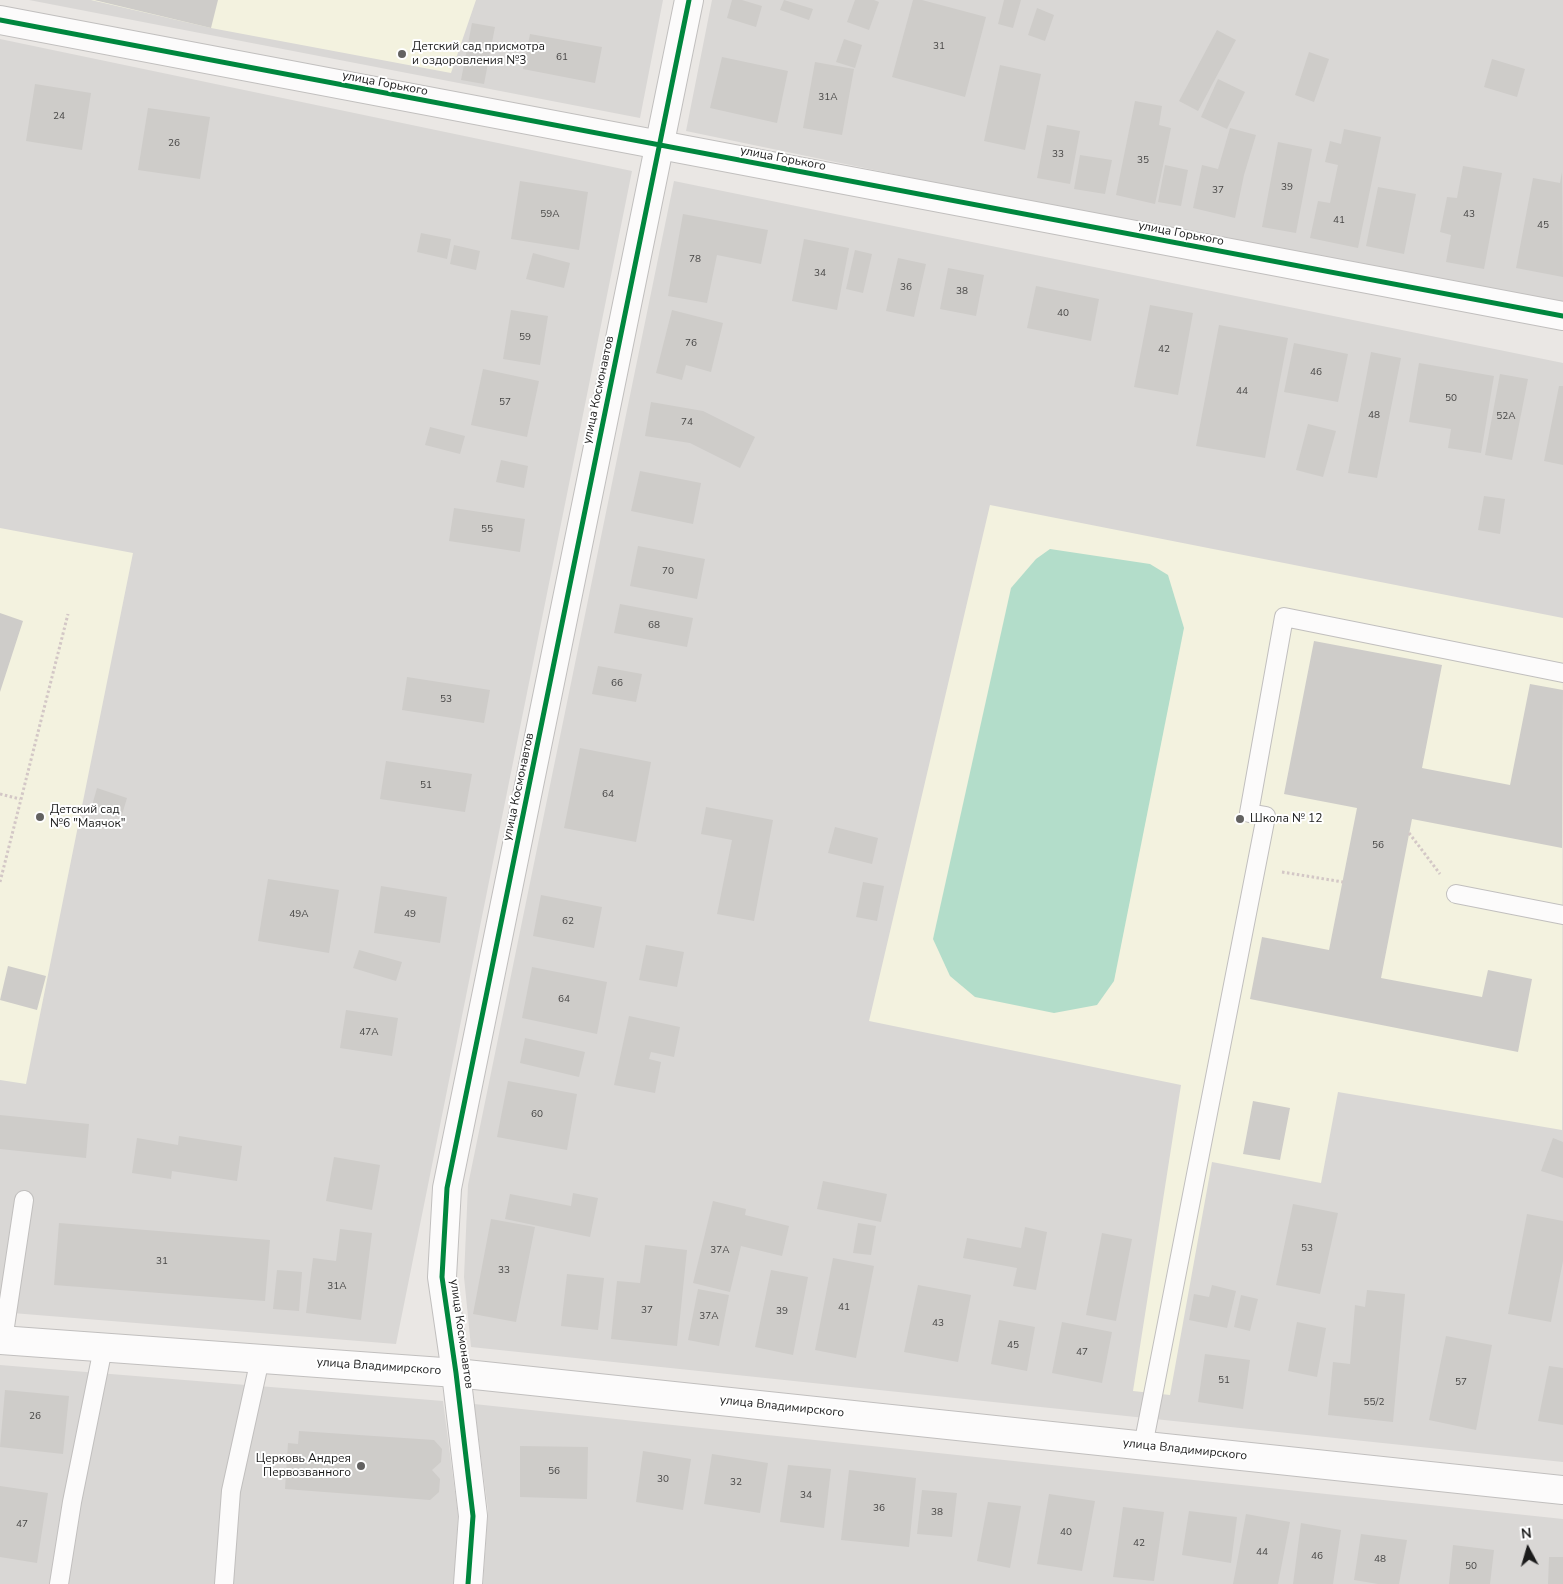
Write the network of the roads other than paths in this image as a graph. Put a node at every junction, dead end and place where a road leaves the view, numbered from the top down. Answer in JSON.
{"nodes":[{"id":1,"x":689,"y":0,"type":"edge"},
{"id":2,"x":0,"y":20,"type":"edge"},
{"id":3,"x":659,"y":146,"type":"junction"},
{"id":4,"x":1563,"y":316,"type":"edge"},
{"id":5,"x":1563,"y":674,"type":"edge"},
{"id":6,"x":1456,"y":894,"type":"road end"},
{"id":7,"x":1563,"y":915,"type":"edge"},
{"id":8,"x":24,"y":1200,"type":"dead end"},
{"id":9,"x":2,"y":1340,"type":"edge"},
{"id":10,"x":103,"y":1348,"type":"junction"},
{"id":11,"x":260,"y":1359,"type":"junction"},
{"id":12,"x":456,"y":1373,"type":"junction"},
{"id":13,"x":1143,"y":1446,"type":"junction"},
{"id":14,"x":1563,"y":1490,"type":"edge"},
{"id":15,"x":59,"y":1584,"type":"edge"},
{"id":16,"x":224,"y":1584,"type":"edge"},
{"id":17,"x":468,"y":1584,"type":"edge"}],
"edges":[{"from":1,"to":3,"type":"street","name":"улица Космонавтов"},
{"from":2,"to":3,"type":"street","name":"улица Горького"},
{"from":3,"to":4,"type":"street","name":"улица Горького"},
{"from":3,"to":12,"type":"street","name":"улица Космонавтов"},
{"from":5,"to":13,"type":"lane"},
{"from":6,"to":7,"type":"lane"},
{"from":8,"to":9,"type":"lane"},
{"from":9,"to":10,"type":"street","name":"улица Владимирского"},
{"from":10,"to":11,"type":"street","name":"улица Владимирского"},
{"from":10,"to":15,"type":"lane"},
{"from":11,"to":12,"type":"street","name":"улица Владимирского"},
{"from":11,"to":16,"type":"lane"},
{"from":12,"to":13,"type":"street","name":"улица Владимирского"},
{"from":12,"to":17,"type":"street","name":"улица Космонавтов"},
{"from":13,"to":14,"type":"street","name":"улица Владимирского"}]}
